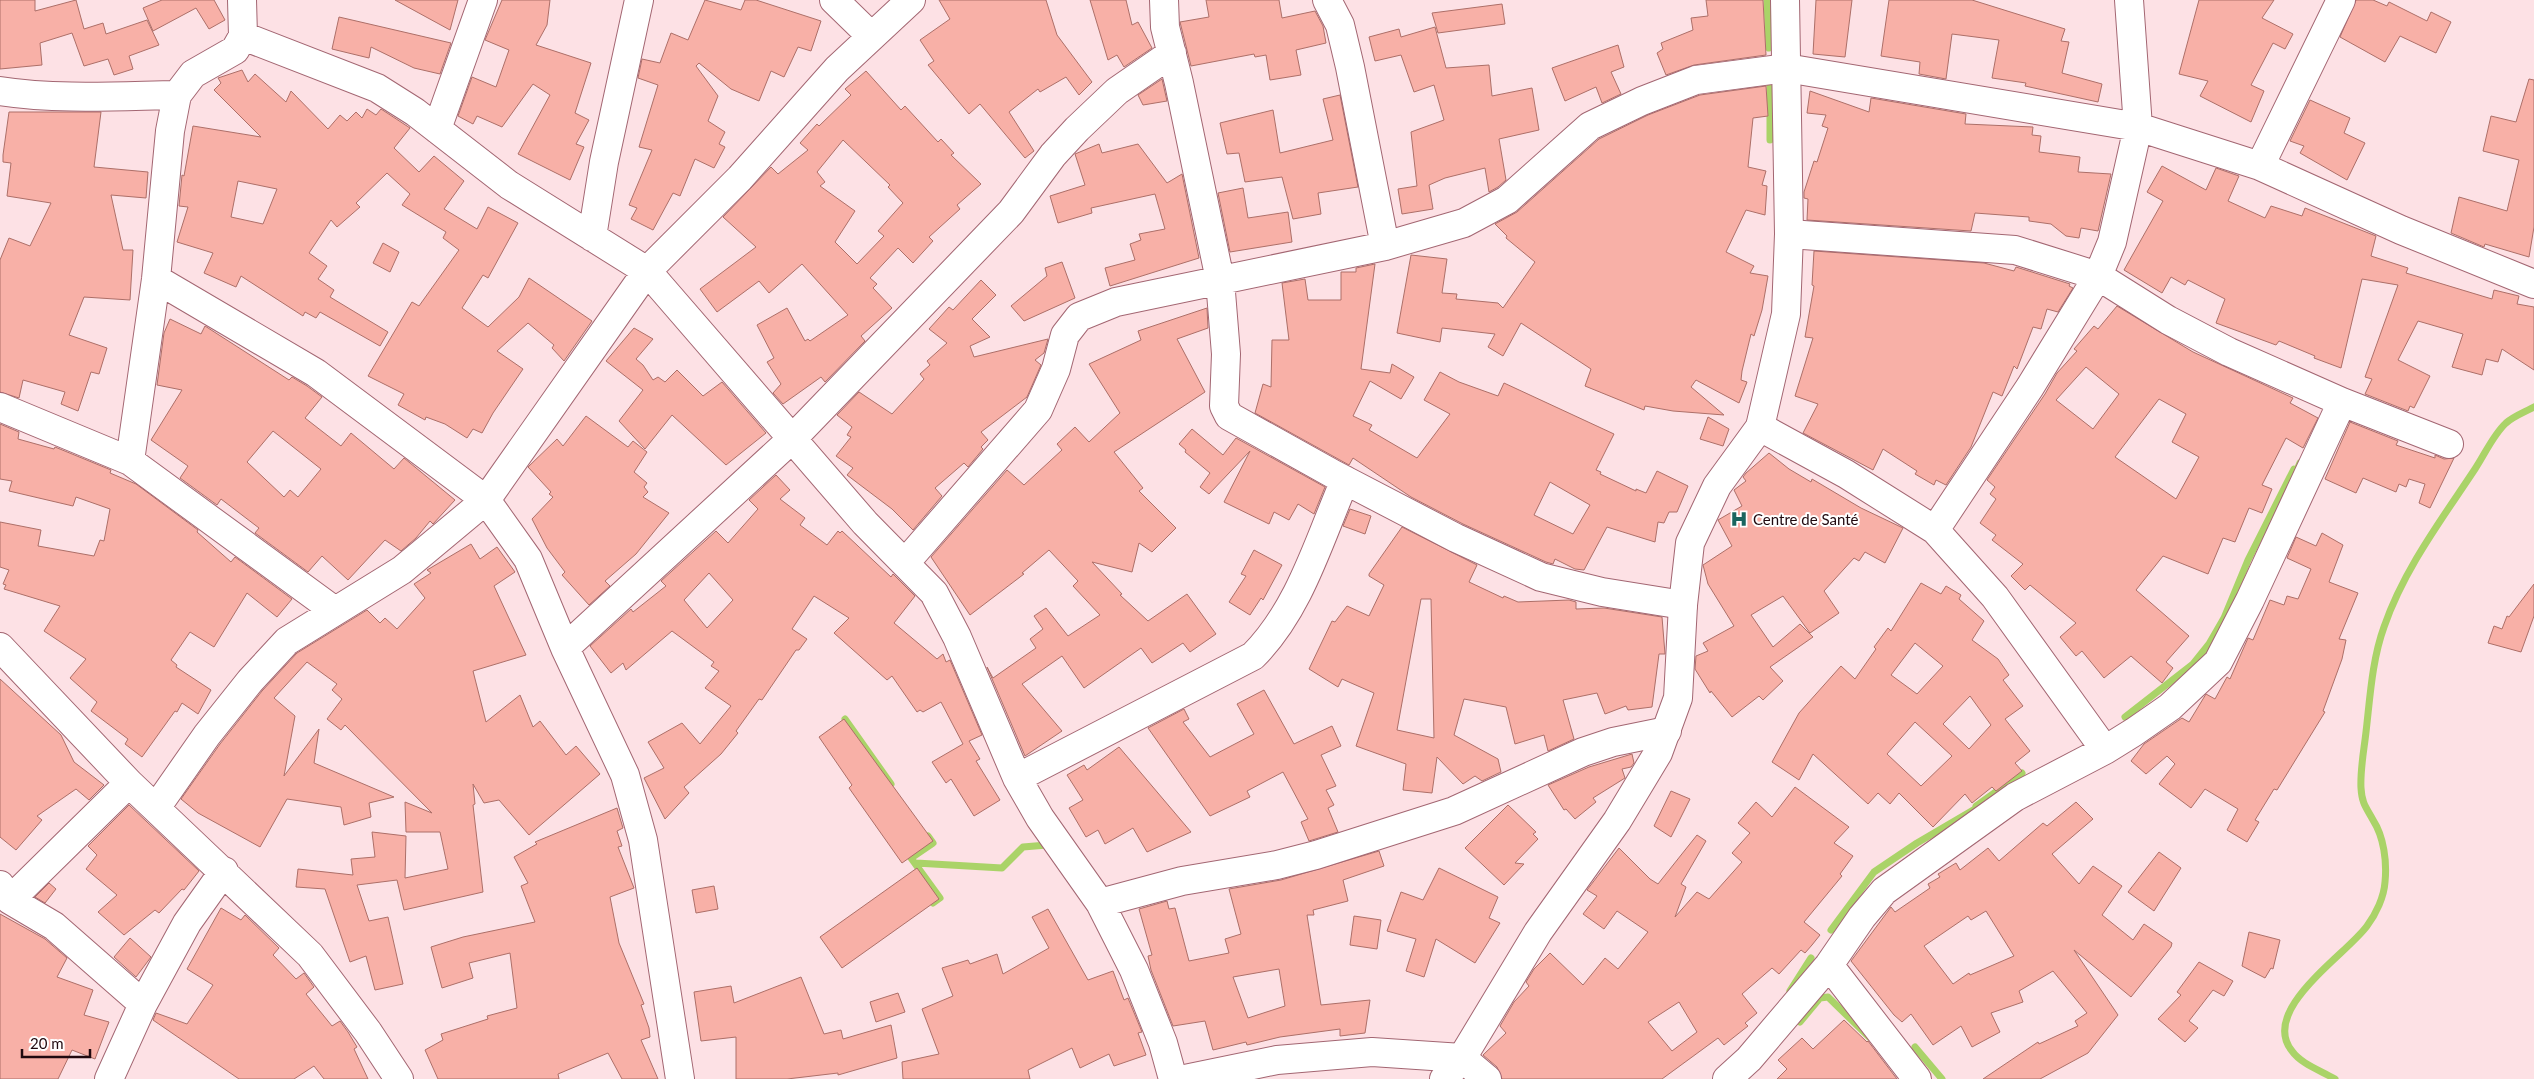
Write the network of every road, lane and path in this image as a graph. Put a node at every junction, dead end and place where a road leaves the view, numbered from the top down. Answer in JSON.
{"nodes":[{"id":1,"x":242,"y":0,"type":"edge"},
{"id":2,"x":483,"y":0,"type":"edge"},
{"id":3,"x":639,"y":0,"type":"edge"},
{"id":4,"x":834,"y":0,"type":"edge"},
{"id":5,"x":1164,"y":0,"type":"edge"},
{"id":6,"x":1327,"y":0,"type":"edge"},
{"id":7,"x":1785,"y":0,"type":"edge"},
{"id":8,"x":2130,"y":0,"type":"edge"},
{"id":9,"x":2341,"y":0,"type":"edge"},
{"id":10,"x":901,"y":3,"type":"edge"},
{"id":11,"x":243,"y":36,"type":"junction"},
{"id":12,"x":871,"y":36,"type":"junction"},
{"id":13,"x":1172,"y":53,"type":"junction"},
{"id":14,"x":1786,"y":68,"type":"junction"},
{"id":15,"x":0,"y":91,"type":"edge"},
{"id":16,"x":177,"y":95,"type":"junction"},
{"id":17,"x":2138,"y":127,"type":"junction"},
{"id":18,"x":437,"y":129,"type":"junction"},
{"id":19,"x":2260,"y":166,"type":"junction"},
{"id":20,"x":1789,"y":234,"type":"junction"},
{"id":21,"x":592,"y":237,"type":"junction"},
{"id":22,"x":1385,"y":246,"type":"junction"},
{"id":23,"x":647,"y":271,"type":"junction"},
{"id":24,"x":2098,"y":276,"type":"junction"},
{"id":25,"x":156,"y":279,"type":"junction"},
{"id":26,"x":1220,"y":280,"type":"junction"},
{"id":27,"x":2534,"y":284,"type":"edge"},
{"id":28,"x":2342,"y":402,"type":"junction"},
{"id":29,"x":0,"y":407,"type":"edge"},
{"id":30,"x":1760,"y":426,"type":"junction"},
{"id":31,"x":793,"y":438,"type":"junction"},
{"id":32,"x":2449,"y":444,"type":"dead end"},
{"id":33,"x":130,"y":461,"type":"junction"},
{"id":34,"x":1345,"y":480,"type":"junction"},
{"id":35,"x":486,"y":500,"type":"junction"},
{"id":36,"x":1935,"y":530,"type":"junction"},
{"id":37,"x":905,"y":562,"type":"junction"},
{"id":38,"x":1683,"y":605,"type":"junction"},
{"id":39,"x":335,"y":611,"type":"junction"},
{"id":40,"x":0,"y":647,"type":"edge"},
{"id":41,"x":565,"y":648,"type":"junction"},
{"id":42,"x":1667,"y":731,"type":"junction"},
{"id":43,"x":2105,"y":750,"type":"junction"},
{"id":44,"x":1017,"y":778,"type":"junction"},
{"id":45,"x":129,"y":783,"type":"junction"},
{"id":46,"x":156,"y":808,"type":"junction"},
{"id":47,"x":224,"y":871,"type":"junction"},
{"id":48,"x":3,"y":891,"type":"edge"},
{"id":49,"x":1100,"y":903,"type":"junction"},
{"id":50,"x":1830,"y":966,"type":"junction"},
{"id":51,"x":143,"y":1004,"type":"junction"},
{"id":52,"x":1462,"y":1058,"type":"junction"},
{"id":53,"x":108,"y":1079,"type":"edge"},
{"id":54,"x":400,"y":1079,"type":"edge"},
{"id":55,"x":680,"y":1079,"type":"edge"},
{"id":56,"x":1173,"y":1079,"type":"edge"},
{"id":57,"x":1185,"y":1079,"type":"edge"},
{"id":58,"x":1444,"y":1079,"type":"edge"},
{"id":59,"x":1487,"y":1079,"type":"edge"},
{"id":60,"x":1727,"y":1079,"type":"edge"},
{"id":61,"x":1917,"y":1079,"type":"edge"}],
"edges":[{"from":1,"to":11,"type":"street"},
{"from":2,"to":18,"type":"street"},
{"from":3,"to":21,"type":"street"},
{"from":4,"to":12,"type":"street"},
{"from":5,"to":13,"type":"street"},
{"from":6,"to":22,"type":"street"},
{"from":7,"to":14,"type":"street"},
{"from":8,"to":17,"type":"street"},
{"from":9,"to":19,"type":"street"},
{"from":10,"to":12,"type":"street"},
{"from":11,"to":16,"type":"street"},
{"from":11,"to":18,"type":"street"},
{"from":12,"to":23,"type":"street"},
{"from":13,"to":26,"type":"street"},
{"from":13,"to":31,"type":"street"},
{"from":14,"to":17,"type":"street"},
{"from":14,"to":20,"type":"street"},
{"from":14,"to":22,"type":"street"},
{"from":15,"to":16,"type":"street"},
{"from":16,"to":25,"type":"street"},
{"from":17,"to":19,"type":"street"},
{"from":17,"to":24,"type":"street"},
{"from":18,"to":21,"type":"street"},
{"from":19,"to":27,"type":"street"},
{"from":20,"to":24,"type":"street"},
{"from":20,"to":30,"type":"street"},
{"from":21,"to":23,"type":"street"},
{"from":22,"to":26,"type":"street"},
{"from":23,"to":31,"type":"street"},
{"from":23,"to":35,"type":"street"},
{"from":24,"to":28,"type":"street"},
{"from":24,"to":36,"type":"street"},
{"from":25,"to":33,"type":"street"},
{"from":25,"to":35,"type":"street"},
{"from":26,"to":34,"type":"street"},
{"from":26,"to":37,"type":"street"},
{"from":28,"to":32,"type":"street"},
{"from":28,"to":43,"type":"street"},
{"from":29,"to":33,"type":"street"},
{"from":30,"to":36,"type":"street"},
{"from":30,"to":38,"type":"street"},
{"from":31,"to":37,"type":"street"},
{"from":31,"to":41,"type":"street"},
{"from":33,"to":39,"type":"street"},
{"from":34,"to":38,"type":"street"},
{"from":34,"to":44,"type":"street"},
{"from":35,"to":39,"type":"street"},
{"from":35,"to":41,"type":"street"},
{"from":36,"to":43,"type":"street"},
{"from":37,"to":44,"type":"street"},
{"from":38,"to":42,"type":"street"},
{"from":39,"to":46,"type":"street"},
{"from":40,"to":45,"type":"street"},
{"from":41,"to":55,"type":"street"},
{"from":42,"to":49,"type":"street"},
{"from":42,"to":52,"type":"street"},
{"from":43,"to":50,"type":"street"},
{"from":44,"to":49,"type":"street"},
{"from":45,"to":46,"type":"street"},
{"from":45,"to":48,"type":"street"},
{"from":46,"to":47,"type":"street"},
{"from":47,"to":51,"type":"street"},
{"from":47,"to":54,"type":"street"},
{"from":48,"to":51,"type":"street"},
{"from":49,"to":56,"type":"street"},
{"from":50,"to":60,"type":"street"},
{"from":50,"to":61,"type":"street"},
{"from":51,"to":53,"type":"street"},
{"from":52,"to":57,"type":"street"},
{"from":52,"to":58,"type":"street"},
{"from":52,"to":59,"type":"street"}]}
